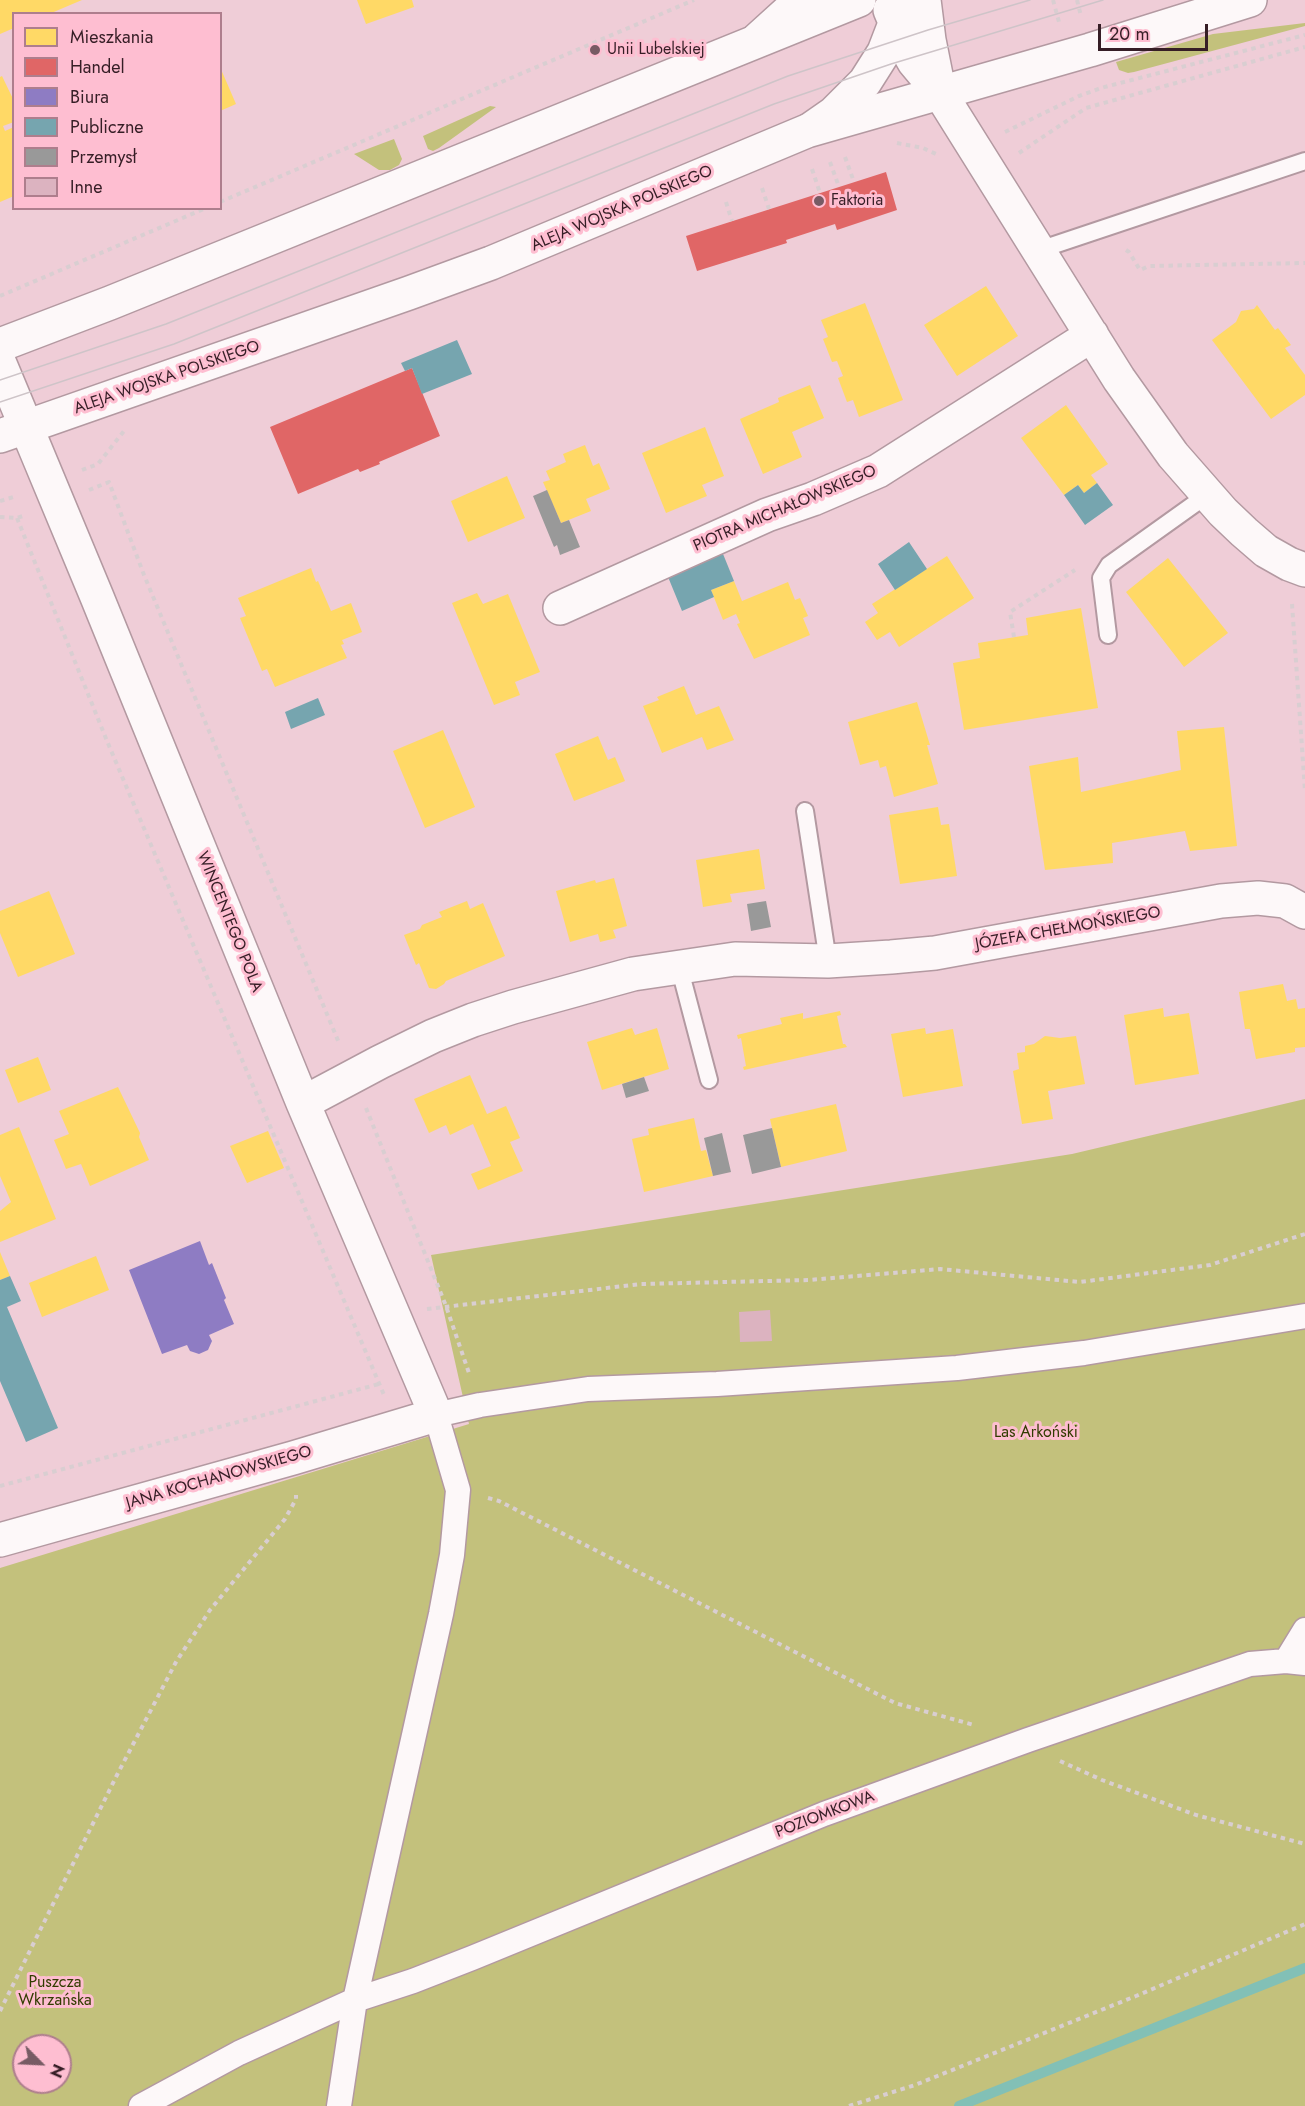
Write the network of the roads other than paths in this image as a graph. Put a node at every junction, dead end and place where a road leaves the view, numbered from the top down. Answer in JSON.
{"nodes":[{"id":1,"x":801,"y":0,"type":"edge"},
{"id":2,"x":859,"y":0,"type":"edge"},
{"id":3,"x":924,"y":0,"type":"edge"},
{"id":4,"x":1250,"y":0,"type":"edge"},
{"id":5,"x":895,"y":8,"type":"edge"},
{"id":6,"x":756,"y":42,"type":"junction"},
{"id":7,"x":940,"y":93,"type":"junction"},
{"id":8,"x":807,"y":131,"type":"junction"},
{"id":9,"x":1305,"y":161,"type":"edge"},
{"id":10,"x":1039,"y":250,"type":"junction"},
{"id":11,"x":1092,"y":335,"type":"junction"},
{"id":12,"x":0,"y":345,"type":"edge"},
{"id":13,"x":0,"y":364,"type":"edge"},
{"id":14,"x":13,"y":431,"type":"edge"},
{"id":15,"x":1207,"y":495,"type":"junction"},
{"id":16,"x":1297,"y":567,"type":"edge"},
{"id":17,"x":560,"y":608,"type":"dead end"},
{"id":18,"x":1108,"y":635,"type":"dead end"},
{"id":19,"x":805,"y":811,"type":"dead end"},
{"id":20,"x":1305,"y":912,"type":"edge"},
{"id":21,"x":828,"y":961,"type":"junction"},
{"id":22,"x":680,"y":966,"type":"junction"},
{"id":23,"x":709,"y":1080,"type":"dead end"},
{"id":24,"x":303,"y":1103,"type":"junction"},
{"id":25,"x":1305,"y":1316,"type":"edge"},
{"id":26,"x":436,"y":1414,"type":"junction"},
{"id":27,"x":0,"y":1540,"type":"edge"},
{"id":28,"x":1305,"y":1630,"type":"edge"},
{"id":29,"x":1296,"y":1662,"type":"edge"},
{"id":30,"x":355,"y":2000,"type":"junction"},
{"id":31,"x":141,"y":2106,"type":"edge"},
{"id":32,"x":339,"y":2106,"type":"edge"}],
"edges":[{"from":1,"to":6,"type":"street"},
{"from":2,"to":6,"type":"street"},
{"from":3,"to":7,"type":"street"},
{"from":4,"to":7,"type":"street","name":"ALEJA WOJSKA POLSKIEGO"},
{"from":5,"to":7,"type":"street"},
{"from":5,"to":8,"type":"street"},
{"from":6,"to":12,"type":"street"},
{"from":7,"to":8,"type":"street","name":"ALEJA WOJSKA POLSKIEGO"},
{"from":7,"to":10,"type":"street"},
{"from":8,"to":14,"type":"street","name":"ALEJA WOJSKA POLSKIEGO"},
{"from":9,"to":10,"type":"lane"},
{"from":10,"to":11,"type":"street"},
{"from":11,"to":15,"type":"street"},
{"from":11,"to":17,"type":"street","name":"PIOTRA MICHAŁOWSKIEGO"},
{"from":13,"to":14,"type":"street"},
{"from":14,"to":24,"type":"street","name":"WINCENTEGO POLA"},
{"from":15,"to":16,"type":"street"},
{"from":15,"to":18,"type":"lane"},
{"from":19,"to":21,"type":"lane"},
{"from":20,"to":21,"type":"street","name":"JÓZEFA CHEŁMOŃSKIEGO"},
{"from":21,"to":22,"type":"street","name":"JÓZEFA CHEŁMOŃSKIEGO"},
{"from":22,"to":23,"type":"lane"},
{"from":22,"to":24,"type":"street","name":"JÓZEFA CHEŁMOŃSKIEGO"},
{"from":24,"to":26,"type":"street","name":"WINCENTEGO POLA"},
{"from":25,"to":26,"type":"street"},
{"from":26,"to":27,"type":"street","name":"JANA KOCHANOWSKIEGO"},
{"from":26,"to":30,"type":"street"},
{"from":28,"to":29,"type":"street"},
{"from":29,"to":30,"type":"street","name":"POZIOMKOWA"},
{"from":30,"to":31,"type":"street","name":"POZIOMKOWA"},
{"from":30,"to":32,"type":"street"}]}
